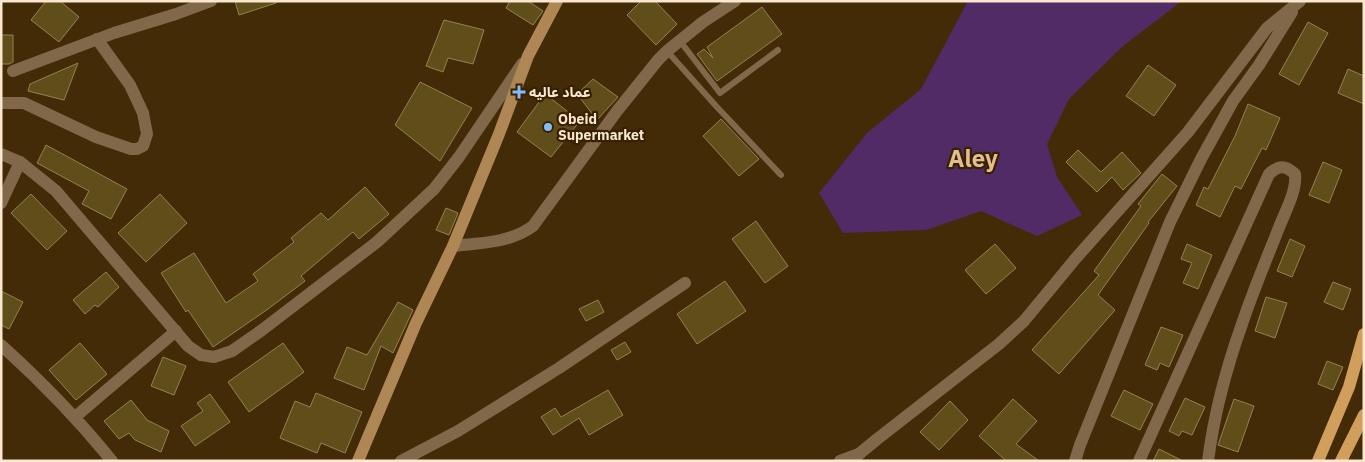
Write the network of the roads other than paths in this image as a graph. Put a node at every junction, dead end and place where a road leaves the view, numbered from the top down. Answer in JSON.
{"nodes":[{"id":1,"x":211,"y":1,"type":"edge"},
{"id":2,"x":557,"y":1,"type":"edge"},
{"id":3,"x":735,"y":1,"type":"edge"},
{"id":4,"x":1299,"y":2,"type":"edge"},
{"id":5,"x":97,"y":39,"type":"junction"},
{"id":6,"x":680,"y":41,"type":"junction"},
{"id":7,"x":778,"y":50,"type":"dead end"},
{"id":8,"x":667,"y":51,"type":"junction"},
{"id":9,"x":528,"y":56,"type":"junction"},
{"id":10,"x":13,"y":71,"type":"dead end"},
{"id":11,"x":1,"y":103,"type":"edge"},
{"id":12,"x":1,"y":154,"type":"edge"},
{"id":13,"x":20,"y":162,"type":"junction"},
{"id":14,"x":781,"y":175,"type":"dead end"},
{"id":15,"x":1,"y":203,"type":"edge"},
{"id":16,"x":453,"y":246,"type":"junction"},
{"id":17,"x":685,"y":283,"type":"dead end"},
{"id":18,"x":176,"y":332,"type":"junction"},
{"id":19,"x":1364,"y":334,"type":"edge"},
{"id":20,"x":1,"y":345,"type":"edge"},
{"id":21,"x":1364,"y":415,"type":"edge"},
{"id":22,"x":75,"y":417,"type":"junction"},
{"id":23,"x":1080,"y":445,"type":"junction"},
{"id":24,"x":857,"y":457,"type":"edge"},
{"id":25,"x":112,"y":461,"type":"edge"},
{"id":26,"x":358,"y":461,"type":"edge"},
{"id":27,"x":401,"y":461,"type":"edge"},
{"id":28,"x":840,"y":461,"type":"edge"},
{"id":29,"x":1069,"y":461,"type":"edge"},
{"id":30,"x":1075,"y":461,"type":"edge"},
{"id":31,"x":1140,"y":461,"type":"edge"},
{"id":32,"x":1208,"y":461,"type":"edge"},
{"id":33,"x":1318,"y":461,"type":"edge"},
{"id":34,"x":1341,"y":461,"type":"edge"}],
"edges":[{"from":1,"to":5,"type":"street"},
{"from":2,"to":9,"type":"main road"},
{"from":3,"to":6,"type":"street"},
{"from":4,"to":23,"type":"street"},
{"from":4,"to":24,"type":"street"},
{"from":5,"to":10,"type":"street"},
{"from":5,"to":11,"type":"street"},
{"from":6,"to":7,"type":"lane"},
{"from":6,"to":8,"type":"street"},
{"from":8,"to":14,"type":"lane"},
{"from":8,"to":16,"type":"street"},
{"from":9,"to":16,"type":"main road"},
{"from":9,"to":18,"type":"street"},
{"from":12,"to":13,"type":"street"},
{"from":13,"to":15,"type":"street"},
{"from":13,"to":18,"type":"street"},
{"from":16,"to":26,"type":"main road"},
{"from":17,"to":27,"type":"street"},
{"from":18,"to":22,"type":"street"},
{"from":19,"to":33,"type":"main road"},
{"from":20,"to":22,"type":"street"},
{"from":21,"to":34,"type":"main road"},
{"from":22,"to":25,"type":"street"},
{"from":23,"to":29,"type":"street"},
{"from":23,"to":30,"type":"street"},
{"from":24,"to":28,"type":"street"},
{"from":31,"to":32,"type":"street"}]}
